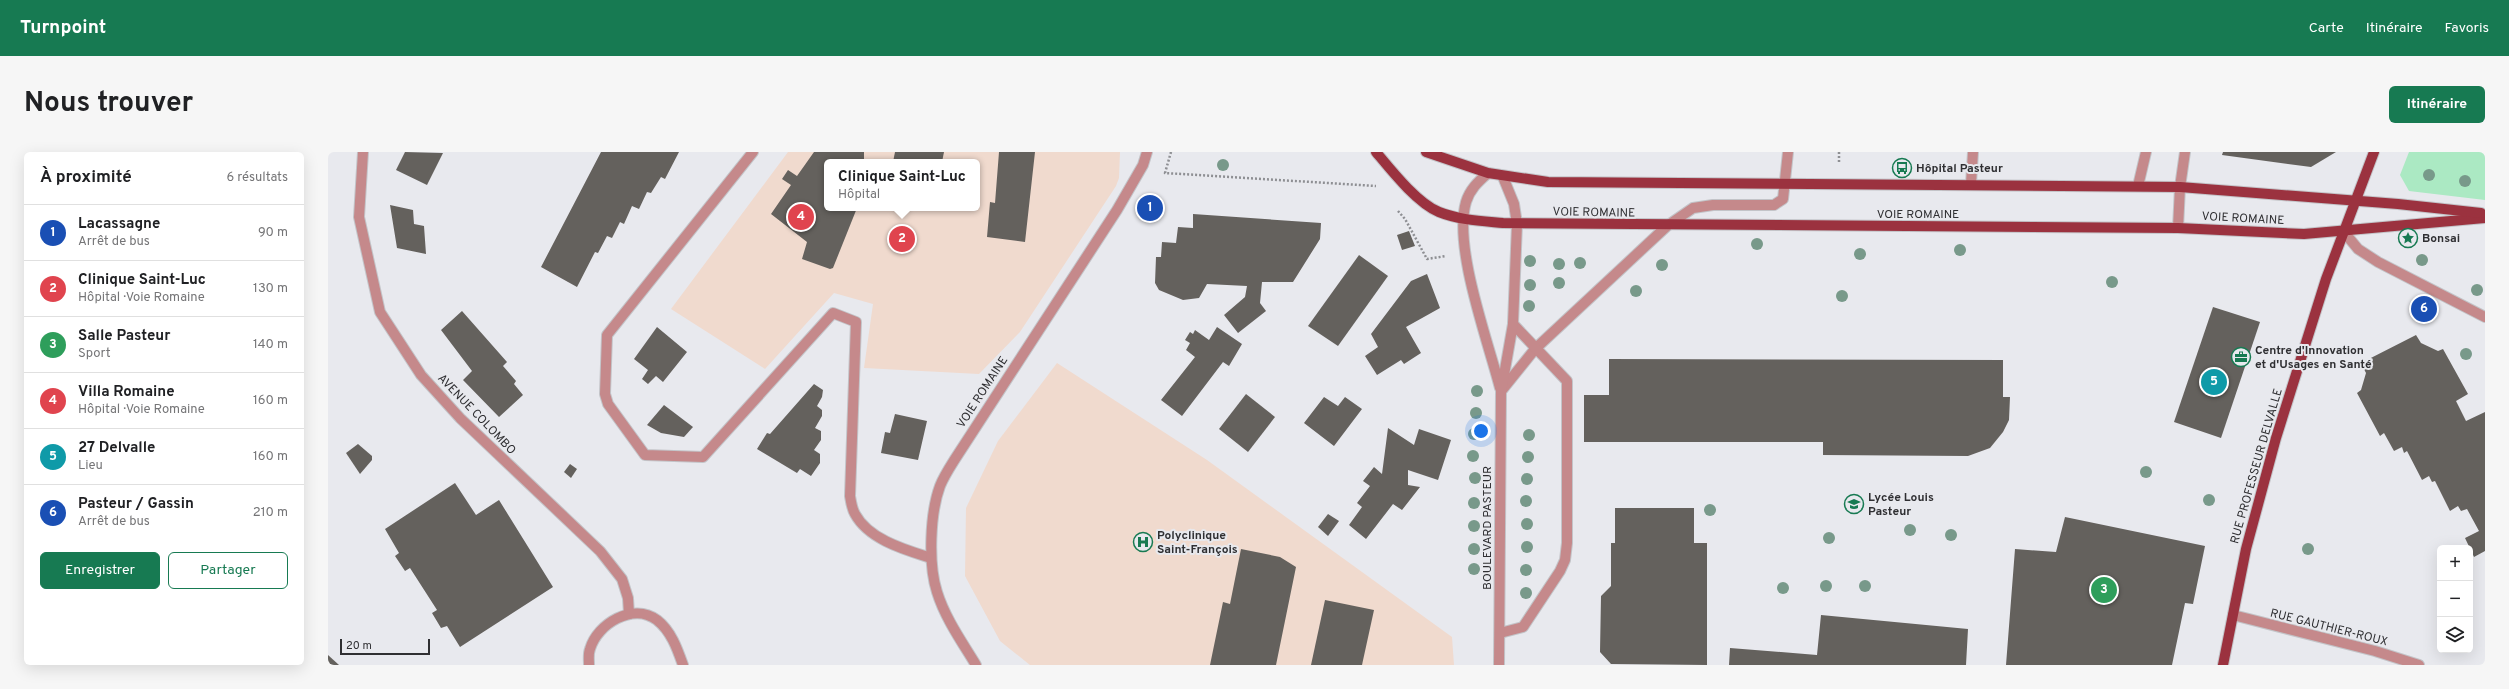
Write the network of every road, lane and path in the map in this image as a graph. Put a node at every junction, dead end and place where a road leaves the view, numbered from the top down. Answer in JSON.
{"nodes":[{"id":1,"x":363,"y":152,"type":"edge"},
{"id":2,"x":752,"y":152,"type":"edge"},
{"id":3,"x":1147,"y":152,"type":"edge"},
{"id":4,"x":1171,"y":152,"type":"edge"},
{"id":5,"x":1376,"y":152,"type":"edge"},
{"id":6,"x":1426,"y":152,"type":"edge"},
{"id":7,"x":1788,"y":152,"type":"edge"},
{"id":8,"x":1973,"y":152,"type":"edge"},
{"id":9,"x":2146,"y":152,"type":"edge"},
{"id":10,"x":2184,"y":152,"type":"edge"},
{"id":11,"x":2374,"y":152,"type":"edge"},
{"id":12,"x":1488,"y":173,"type":"junction"},
{"id":13,"x":1503,"y":177,"type":"junction"},
{"id":14,"x":1786,"y":184,"type":"junction"},
{"id":15,"x":1971,"y":184,"type":"junction"},
{"id":16,"x":2138,"y":186,"type":"junction"},
{"id":17,"x":2180,"y":187,"type":"junction"},
{"id":18,"x":1382,"y":192,"type":"dead end"},
{"id":19,"x":2355,"y":202,"type":"junction"},
{"id":20,"x":1396,"y":208,"type":"dead end"},
{"id":21,"x":2485,"y":214,"type":"edge"},
{"id":22,"x":1463,"y":218,"type":"junction"},
{"id":23,"x":2485,"y":218,"type":"edge"},
{"id":24,"x":1517,"y":224,"type":"junction"},
{"id":25,"x":1667,"y":226,"type":"junction"},
{"id":26,"x":2178,"y":228,"type":"junction"},
{"id":27,"x":2344,"y":232,"type":"junction"},
{"id":28,"x":1466,"y":254,"type":"junction"},
{"id":29,"x":2485,"y":317,"type":"edge"},
{"id":30,"x":1513,"y":324,"type":"junction"},
{"id":31,"x":1535,"y":348,"type":"junction"},
{"id":32,"x":1501,"y":392,"type":"junction"},
{"id":33,"x":931,"y":558,"type":"junction"},
{"id":34,"x":629,"y":614,"type":"junction"},
{"id":35,"x":2233,"y":616,"type":"junction"},
{"id":36,"x":1500,"y":633,"type":"junction"},
{"id":37,"x":589,"y":665,"type":"edge"},
{"id":38,"x":683,"y":665,"type":"edge"},
{"id":39,"x":976,"y":665,"type":"edge"},
{"id":40,"x":1499,"y":665,"type":"edge"},
{"id":41,"x":2223,"y":665,"type":"edge"},
{"id":42,"x":2419,"y":665,"type":"edge"}],
"edges":[{"from":1,"to":34,"type":"street","name":"AVENUE COLOMBO"},
{"from":2,"to":33,"type":"street"},
{"from":3,"to":33,"type":"street","name":"VOIE ROMAINE"},
{"from":4,"to":18,"type":"path"},
{"from":5,"to":22,"type":"main road","name":"VOIE ROMAINE"},
{"from":6,"to":12,"type":"main road","name":"VOIE ROMAINE"},
{"from":7,"to":14,"type":"street"},
{"from":8,"to":15,"type":"street"},
{"from":9,"to":16,"type":"street"},
{"from":10,"to":17,"type":"street"},
{"from":11,"to":19,"type":"main road","name":"RUE PROFESSEUR DELVALLE"},
{"from":12,"to":13,"type":"main road","name":"VOIE ROMAINE"},
{"from":12,"to":22,"type":"street","name":"BOULEVARD PASTEUR"},
{"from":13,"to":14,"type":"main road","name":"VOIE ROMAINE"},
{"from":13,"to":24,"type":"street","name":"BOULEVARD PASTEUR"},
{"from":14,"to":15,"type":"main road","name":"VOIE ROMAINE"},
{"from":14,"to":25,"type":"street"},
{"from":15,"to":16,"type":"main road","name":"VOIE ROMAINE"},
{"from":16,"to":17,"type":"main road","name":"VOIE ROMAINE"},
{"from":17,"to":19,"type":"main road","name":"VOIE ROMAINE"},
{"from":17,"to":26,"type":"street"},
{"from":19,"to":21,"type":"main road","name":"VOIE ROMAINE"},
{"from":19,"to":27,"type":"main road","name":"RUE PROFESSEUR DELVALLE"},
{"from":20,"to":28,"type":"path"},
{"from":22,"to":24,"type":"main road","name":"VOIE ROMAINE"},
{"from":22,"to":28,"type":"street","name":"BOULEVARD PASTEUR"},
{"from":23,"to":27,"type":"main road","name":"VOIE ROMAINE"},
{"from":24,"to":25,"type":"main road","name":"VOIE ROMAINE"},
{"from":24,"to":30,"type":"street","name":"BOULEVARD PASTEUR"},
{"from":25,"to":26,"type":"main road","name":"VOIE ROMAINE"},
{"from":25,"to":31,"type":"street"},
{"from":26,"to":27,"type":"main road","name":"VOIE ROMAINE"},
{"from":27,"to":29,"type":"street"},
{"from":27,"to":35,"type":"main road","name":"RUE PROFESSEUR DELVALLE"},
{"from":28,"to":32,"type":"street","name":"BOULEVARD PASTEUR"},
{"from":30,"to":31,"type":"street"},
{"from":30,"to":32,"type":"street","name":"BOULEVARD PASTEUR"},
{"from":31,"to":32,"type":"street"},
{"from":31,"to":36,"type":"street"},
{"from":32,"to":36,"type":"street","name":"BOULEVARD PASTEUR"},
{"from":33,"to":39,"type":"street","name":"VOIE ROMAINE"},
{"from":34,"to":37,"type":"street"},
{"from":34,"to":38,"type":"street"},
{"from":35,"to":41,"type":"main road","name":"RUE PROFESSEUR DELVALLE"},
{"from":35,"to":42,"type":"street","name":"RUE GAUTHIER-ROUX"},
{"from":36,"to":40,"type":"street","name":"BOULEVARD PASTEUR"}]}
